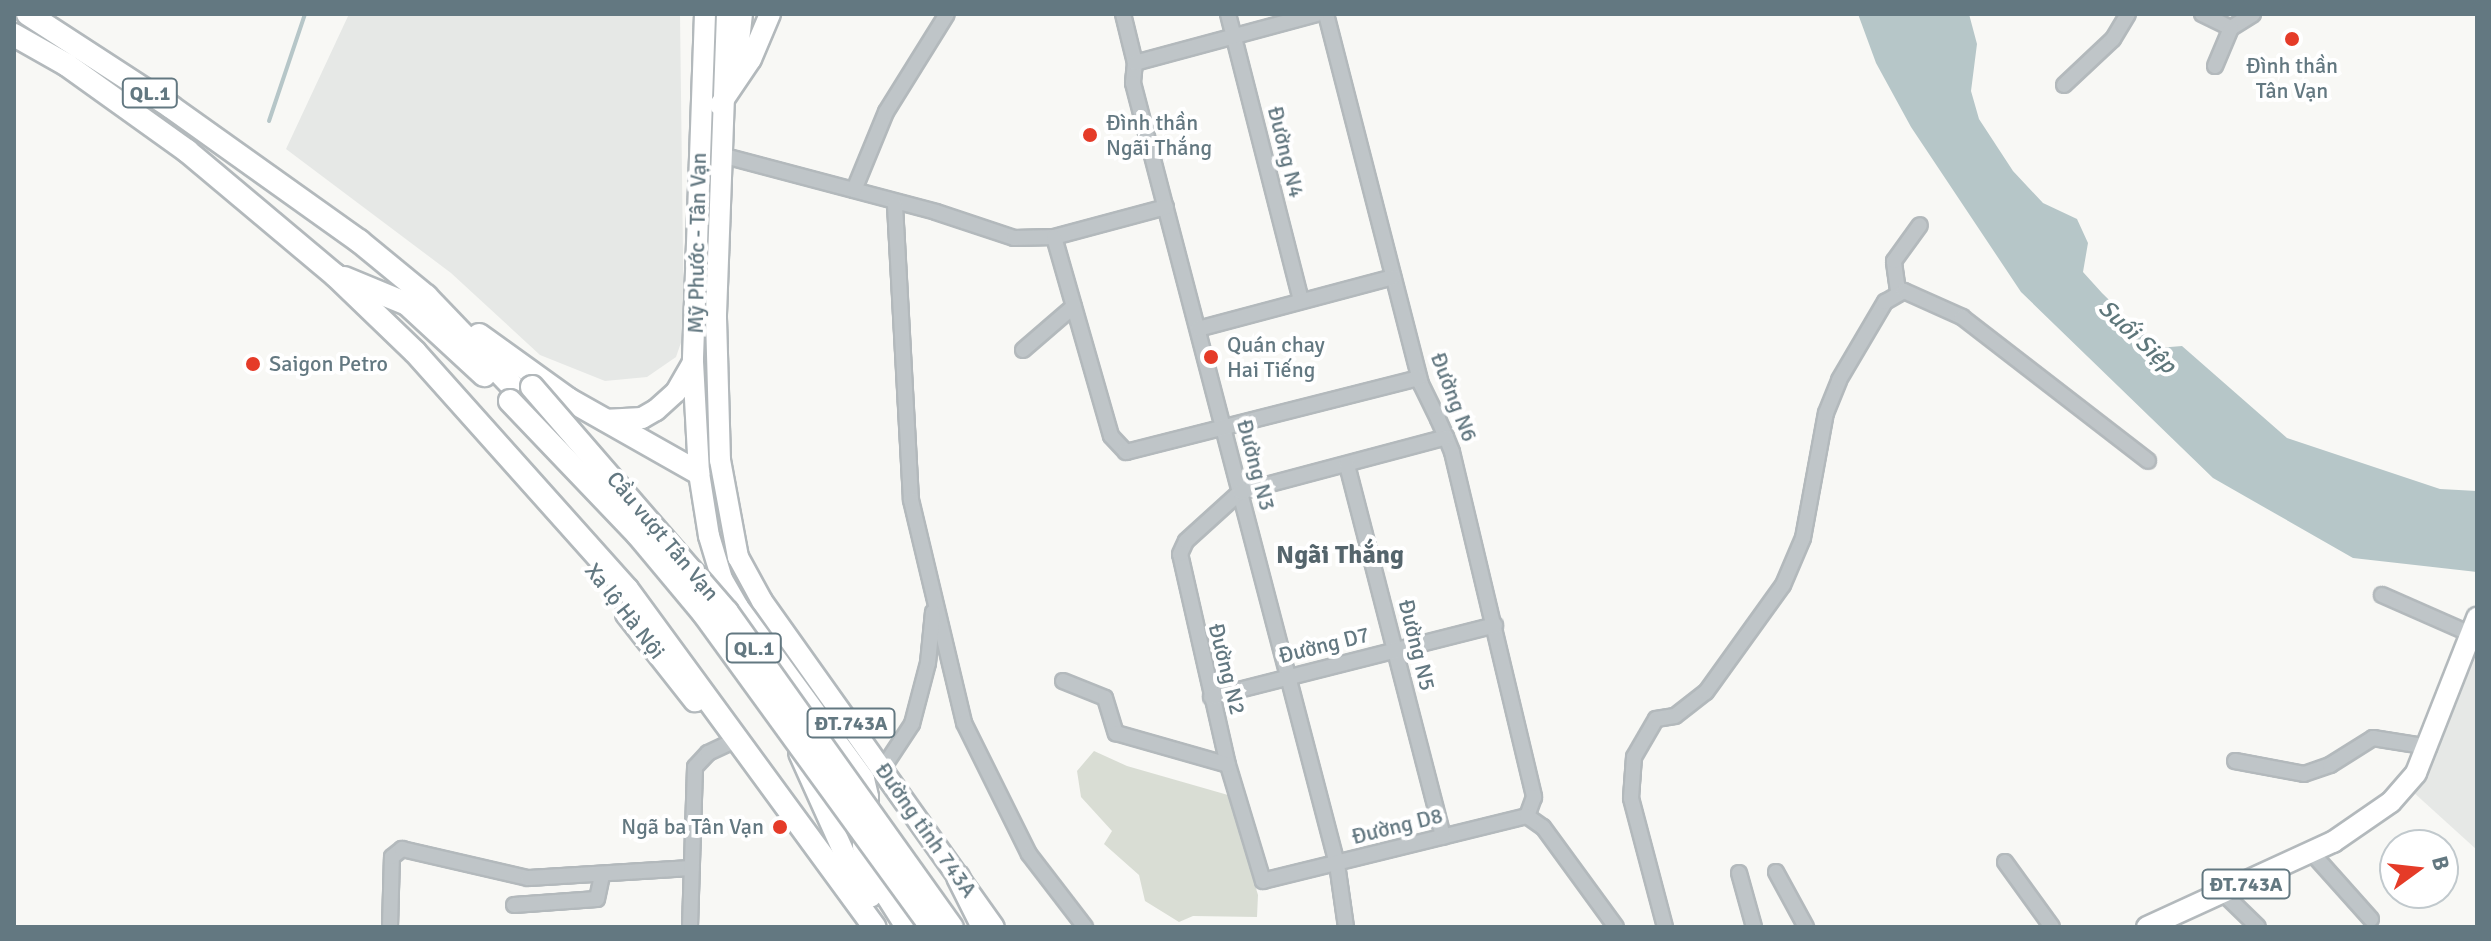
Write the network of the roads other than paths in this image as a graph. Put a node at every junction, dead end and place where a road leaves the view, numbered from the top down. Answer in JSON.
{"nodes":[{"id":1,"x":29,"y":14,"type":"edge"},
{"id":2,"x":47,"y":14,"type":"edge"},
{"id":3,"x":705,"y":14,"type":"edge"},
{"id":4,"x":727,"y":14,"type":"edge"},
{"id":5,"x":742,"y":14,"type":"edge"},
{"id":6,"x":770,"y":14,"type":"edge"},
{"id":7,"x":1123,"y":14,"type":"edge"},
{"id":8,"x":1228,"y":14,"type":"edge"},
{"id":9,"x":1316,"y":14,"type":"edge"},
{"id":10,"x":1326,"y":14,"type":"edge"},
{"id":11,"x":2128,"y":14,"type":"edge"},
{"id":12,"x":2202,"y":14,"type":"edge"},
{"id":13,"x":2253,"y":14,"type":"edge"},
{"id":14,"x":941,"y":16,"type":"edge"},
{"id":15,"x":2231,"y":28,"type":"junction"},
{"id":16,"x":14,"y":35,"type":"edge"},
{"id":17,"x":1233,"y":35,"type":"junction"},
{"id":18,"x":14,"y":51,"type":"edge"},
{"id":19,"x":1135,"y":63,"type":"junction"},
{"id":20,"x":2215,"y":66,"type":"dead end"},
{"id":21,"x":2064,"y":85,"type":"dead end"},
{"id":22,"x":734,"y":88,"type":"junction"},
{"id":23,"x":720,"y":105,"type":"junction"},
{"id":24,"x":187,"y":151,"type":"junction"},
{"id":25,"x":721,"y":155,"type":"junction"},
{"id":26,"x":268,"y":177,"type":"junction"},
{"id":27,"x":854,"y":190,"type":"junction"},
{"id":28,"x":895,"y":205,"type":"dead end"},
{"id":29,"x":1166,"y":207,"type":"junction"},
{"id":30,"x":1920,"y":225,"type":"dead end"},
{"id":31,"x":1054,"y":237,"type":"junction"},
{"id":32,"x":297,"y":241,"type":"junction"},
{"id":33,"x":335,"y":275,"type":"junction"},
{"id":34,"x":1393,"y":277,"type":"junction"},
{"id":35,"x":1898,"y":291,"type":"junction"},
{"id":36,"x":426,"y":296,"type":"junction"},
{"id":37,"x":1301,"y":301,"type":"junction"},
{"id":38,"x":1074,"y":306,"type":"junction"},
{"id":39,"x":379,"y":316,"type":"junction"},
{"id":40,"x":1198,"y":329,"type":"junction"},
{"id":41,"x":1023,"y":350,"type":"dead end"},
{"id":42,"x":693,"y":362,"type":"junction"},
{"id":43,"x":1419,"y":378,"type":"junction"},
{"id":44,"x":520,"y":393,"type":"junction"},
{"id":45,"x":604,"y":420,"type":"junction"},
{"id":46,"x":1224,"y":429,"type":"junction"},
{"id":47,"x":1446,"y":437,"type":"junction"},
{"id":48,"x":2148,"y":461,"type":"dead end"},
{"id":49,"x":1347,"y":465,"type":"junction"},
{"id":50,"x":699,"y":473,"type":"junction"},
{"id":51,"x":723,"y":484,"type":"joint"},
{"id":52,"x":1240,"y":492,"type":"junction"},
{"id":53,"x":2382,"y":595,"type":"dead end"},
{"id":54,"x":935,"y":599,"type":"junction"},
{"id":55,"x":748,"y":619,"type":"junction"},
{"id":56,"x":1495,"y":625,"type":"junction"},
{"id":57,"x":2474,"y":626,"type":"edge"},
{"id":58,"x":1396,"y":650,"type":"junction"},
{"id":59,"x":1288,"y":677,"type":"junction"},
{"id":60,"x":1063,"y":681,"type":"dead end"},
{"id":61,"x":1211,"y":697,"type":"junction"},
{"id":62,"x":740,"y":738,"type":"junction"},
{"id":63,"x":2429,"y":747,"type":"junction"},
{"id":64,"x":2235,"y":761,"type":"dead end"},
{"id":65,"x":1228,"y":765,"type":"junction"},
{"id":66,"x":883,"y":768,"type":"junction"},
{"id":67,"x":1527,"y":816,"type":"junction"},
{"id":68,"x":1443,"y":837,"type":"junction"},
{"id":69,"x":2311,"y":852,"type":"junction"},
{"id":70,"x":2005,"y":862,"type":"dead end"},
{"id":71,"x":1337,"y":864,"type":"junction"},
{"id":72,"x":692,"y":868,"type":"junction"},
{"id":73,"x":1776,"y":872,"type":"dead end"},
{"id":74,"x":1739,"y":873,"type":"dead end"},
{"id":75,"x":602,"y":875,"type":"junction"},
{"id":76,"x":958,"y":877,"type":"junction"},
{"id":77,"x":1260,"y":879,"type":"joint"},
{"id":78,"x":2224,"y":894,"type":"junction"},
{"id":79,"x":514,"y":905,"type":"dead end"},
{"id":80,"x":2371,"y":919,"type":"dead end"},
{"id":81,"x":390,"y":927,"type":"edge"},
{"id":82,"x":690,"y":927,"type":"edge"},
{"id":83,"x":860,"y":927,"type":"edge"},
{"id":84,"x":874,"y":927,"type":"edge"},
{"id":85,"x":905,"y":927,"type":"edge"},
{"id":86,"x":931,"y":927,"type":"edge"},
{"id":87,"x":940,"y":927,"type":"edge"},
{"id":88,"x":952,"y":927,"type":"edge"},
{"id":89,"x":983,"y":927,"type":"edge"},
{"id":90,"x":994,"y":927,"type":"edge"},
{"id":91,"x":1085,"y":927,"type":"edge"},
{"id":92,"x":1346,"y":927,"type":"edge"},
{"id":93,"x":1616,"y":927,"type":"edge"},
{"id":94,"x":1665,"y":927,"type":"edge"},
{"id":95,"x":1754,"y":927,"type":"edge"},
{"id":96,"x":1806,"y":927,"type":"edge"},
{"id":97,"x":2052,"y":927,"type":"edge"},
{"id":98,"x":2147,"y":927,"type":"edge"},
{"id":99,"x":2258,"y":927,"type":"edge"}],
"edges":[{"from":1,"to":26,"type":"highway","number":"QL.1"},
{"from":2,"to":26,"type":"highway","number":"QL.1"},
{"from":3,"to":42,"type":"main road","name":"Mỹ Phước - Tân Vạn","number":"ĐT.743A"},
{"from":4,"to":23,"type":"main road","name":"Mỹ Phước - Tân Vạn","number":"ĐT.743A"},
{"from":5,"to":22,"type":"main road"},
{"from":6,"to":22,"type":"main road"},
{"from":7,"to":19,"type":"street","name":"Đường N3"},
{"from":8,"to":17,"type":"street","name":"Đường N4"},
{"from":9,"to":17,"type":"street"},
{"from":10,"to":34,"type":"street","name":"Đường N6"},
{"from":11,"to":21,"type":"street"},
{"from":12,"to":15,"type":"street"},
{"from":13,"to":15,"type":"street"},
{"from":14,"to":27,"type":"street"},
{"from":15,"to":20,"type":"street"},
{"from":16,"to":24,"type":"highway","name":"Xa lộ Hà Nội","number":"QL.1"},
{"from":17,"to":19,"type":"street"},
{"from":17,"to":37,"type":"street","name":"Đường N4"},
{"from":18,"to":24,"type":"highway","name":"Xa lộ Hà Nội","number":"QL.1"},
{"from":19,"to":29,"type":"street","name":"Đường N3"},
{"from":22,"to":23,"type":"main road"},
{"from":23,"to":25,"type":"main road","name":"Mỹ Phước - Tân Vạn","number":"ĐT.743A"},
{"from":24,"to":32,"type":"highway","name":"Xa lộ Hà Nội","number":"QL.1"},
{"from":25,"to":27,"type":"street"},
{"from":25,"to":51,"type":"main road","name":"Mỹ Phước - Tân Vạn","number":"ĐT.743A"},
{"from":26,"to":36,"type":"highway","number":"QL.1"},
{"from":27,"to":31,"type":"street"},
{"from":28,"to":54,"type":"street"},
{"from":29,"to":31,"type":"street"},
{"from":29,"to":40,"type":"street","name":"Đường N3"},
{"from":30,"to":35,"type":"street"},
{"from":31,"to":38,"type":"street"},
{"from":32,"to":33,"type":"highway","name":"Xa lộ Hà Nội","number":"QL.1"},
{"from":32,"to":39,"type":"highway","name":"Xa lộ Hà Nội","number":"QL.1"},
{"from":33,"to":39,"type":"highway","name":"Xa lộ Hà Nội","number":"QL.1"},
{"from":33,"to":44,"type":"highway","name":"Xa lộ Hà Nội","number":"QL.1"},
{"from":34,"to":37,"type":"street"},
{"from":34,"to":43,"type":"street","name":"Đường N6"},
{"from":35,"to":48,"type":"street"},
{"from":35,"to":94,"type":"street"},
{"from":36,"to":44,"type":"highway","number":"QL.1"},
{"from":36,"to":45,"type":"highway"},
{"from":37,"to":40,"type":"street"},
{"from":38,"to":41,"type":"street"},
{"from":38,"to":46,"type":"street"},
{"from":39,"to":62,"type":"highway","name":"Xa lộ Hà Nội","number":"QL.1"},
{"from":40,"to":46,"type":"street","name":"Đường N3"},
{"from":42,"to":45,"type":"main road"},
{"from":42,"to":50,"type":"main road","name":"Mỹ Phước - Tân Vạn","number":"ĐT.743A"},
{"from":43,"to":46,"type":"street"},
{"from":43,"to":47,"type":"street","name":"Đường N6"},
{"from":44,"to":86,"type":"highway","name":"Cầu vượt Tân Vạn","number":"QL.1","bridge":true},
{"from":44,"to":87,"type":"highway","name":"Cầu vượt Tân Vạn","number":"QL.1"},
{"from":44,"to":88,"type":"highway","name":"Cầu vượt Tân Vạn","number":"QL.1","bridge":true},
{"from":45,"to":50,"type":"highway"},
{"from":46,"to":52,"type":"street","name":"Đường N3"},
{"from":47,"to":49,"type":"street"},
{"from":47,"to":56,"type":"street","name":"Đường N6"},
{"from":49,"to":52,"type":"street"},
{"from":49,"to":58,"type":"street","name":"Đường N5"},
{"from":50,"to":55,"type":"main road","name":"Đường tỉnh 743A","number":"ĐT.743A"},
{"from":51,"to":66,"type":"main road","name":"Đường tỉnh 743A","number":"ĐT.743A"},
{"from":52,"to":59,"type":"street","name":"Đường N3"},
{"from":52,"to":61,"type":"street","name":"Đường N2"},
{"from":53,"to":57,"type":"street"},
{"from":54,"to":66,"type":"street"},
{"from":54,"to":91,"type":"street"},
{"from":55,"to":85,"type":"main road"},
{"from":55,"to":85,"type":"main road","name":"Đường tỉnh 743A","number":"ĐT.743A"},
{"from":56,"to":58,"type":"street","name":"Đường D7"},
{"from":56,"to":67,"type":"street","name":"Đường N6"},
{"from":57,"to":63,"type":"main road","number":"ĐT.743A"},
{"from":58,"to":59,"type":"street","name":"Đường D7"},
{"from":58,"to":68,"type":"street","name":"Đường N5"},
{"from":59,"to":61,"type":"street","name":"Đường D7"},
{"from":59,"to":71,"type":"street","name":"Đường N3"},
{"from":60,"to":65,"type":"street"},
{"from":61,"to":65,"type":"street","name":"Đường N2"},
{"from":62,"to":72,"type":"street"},
{"from":62,"to":83,"type":"highway"},
{"from":62,"to":84,"type":"highway","name":"Xa lộ Hà Nội","number":"QL.1"},
{"from":63,"to":64,"type":"street"},
{"from":63,"to":69,"type":"main road","number":"ĐT.743A"},
{"from":65,"to":77,"type":"street","name":"Đường N2"},
{"from":66,"to":76,"type":"main road","name":"Đường tỉnh 743A","number":"ĐT.743A"},
{"from":67,"to":68,"type":"street","name":"Đường D8"},
{"from":67,"to":93,"type":"street"},
{"from":68,"to":71,"type":"street","name":"Đường D8"},
{"from":69,"to":78,"type":"main road","number":"ĐT.743A"},
{"from":69,"to":80,"type":"street"},
{"from":70,"to":97,"type":"street"},
{"from":71,"to":77,"type":"street","name":"Đường D8"},
{"from":71,"to":92,"type":"street","name":"Đường N3"},
{"from":72,"to":75,"type":"street"},
{"from":72,"to":82,"type":"street"},
{"from":73,"to":96,"type":"street"},
{"from":74,"to":95,"type":"street"},
{"from":75,"to":79,"type":"street"},
{"from":75,"to":81,"type":"street"},
{"from":76,"to":89,"type":"highway"},
{"from":76,"to":90,"type":"main road","name":"Đường tỉnh 743A","number":"ĐT.743A"},
{"from":78,"to":98,"type":"main road","number":"ĐT.743A"},
{"from":78,"to":99,"type":"street"}]}
